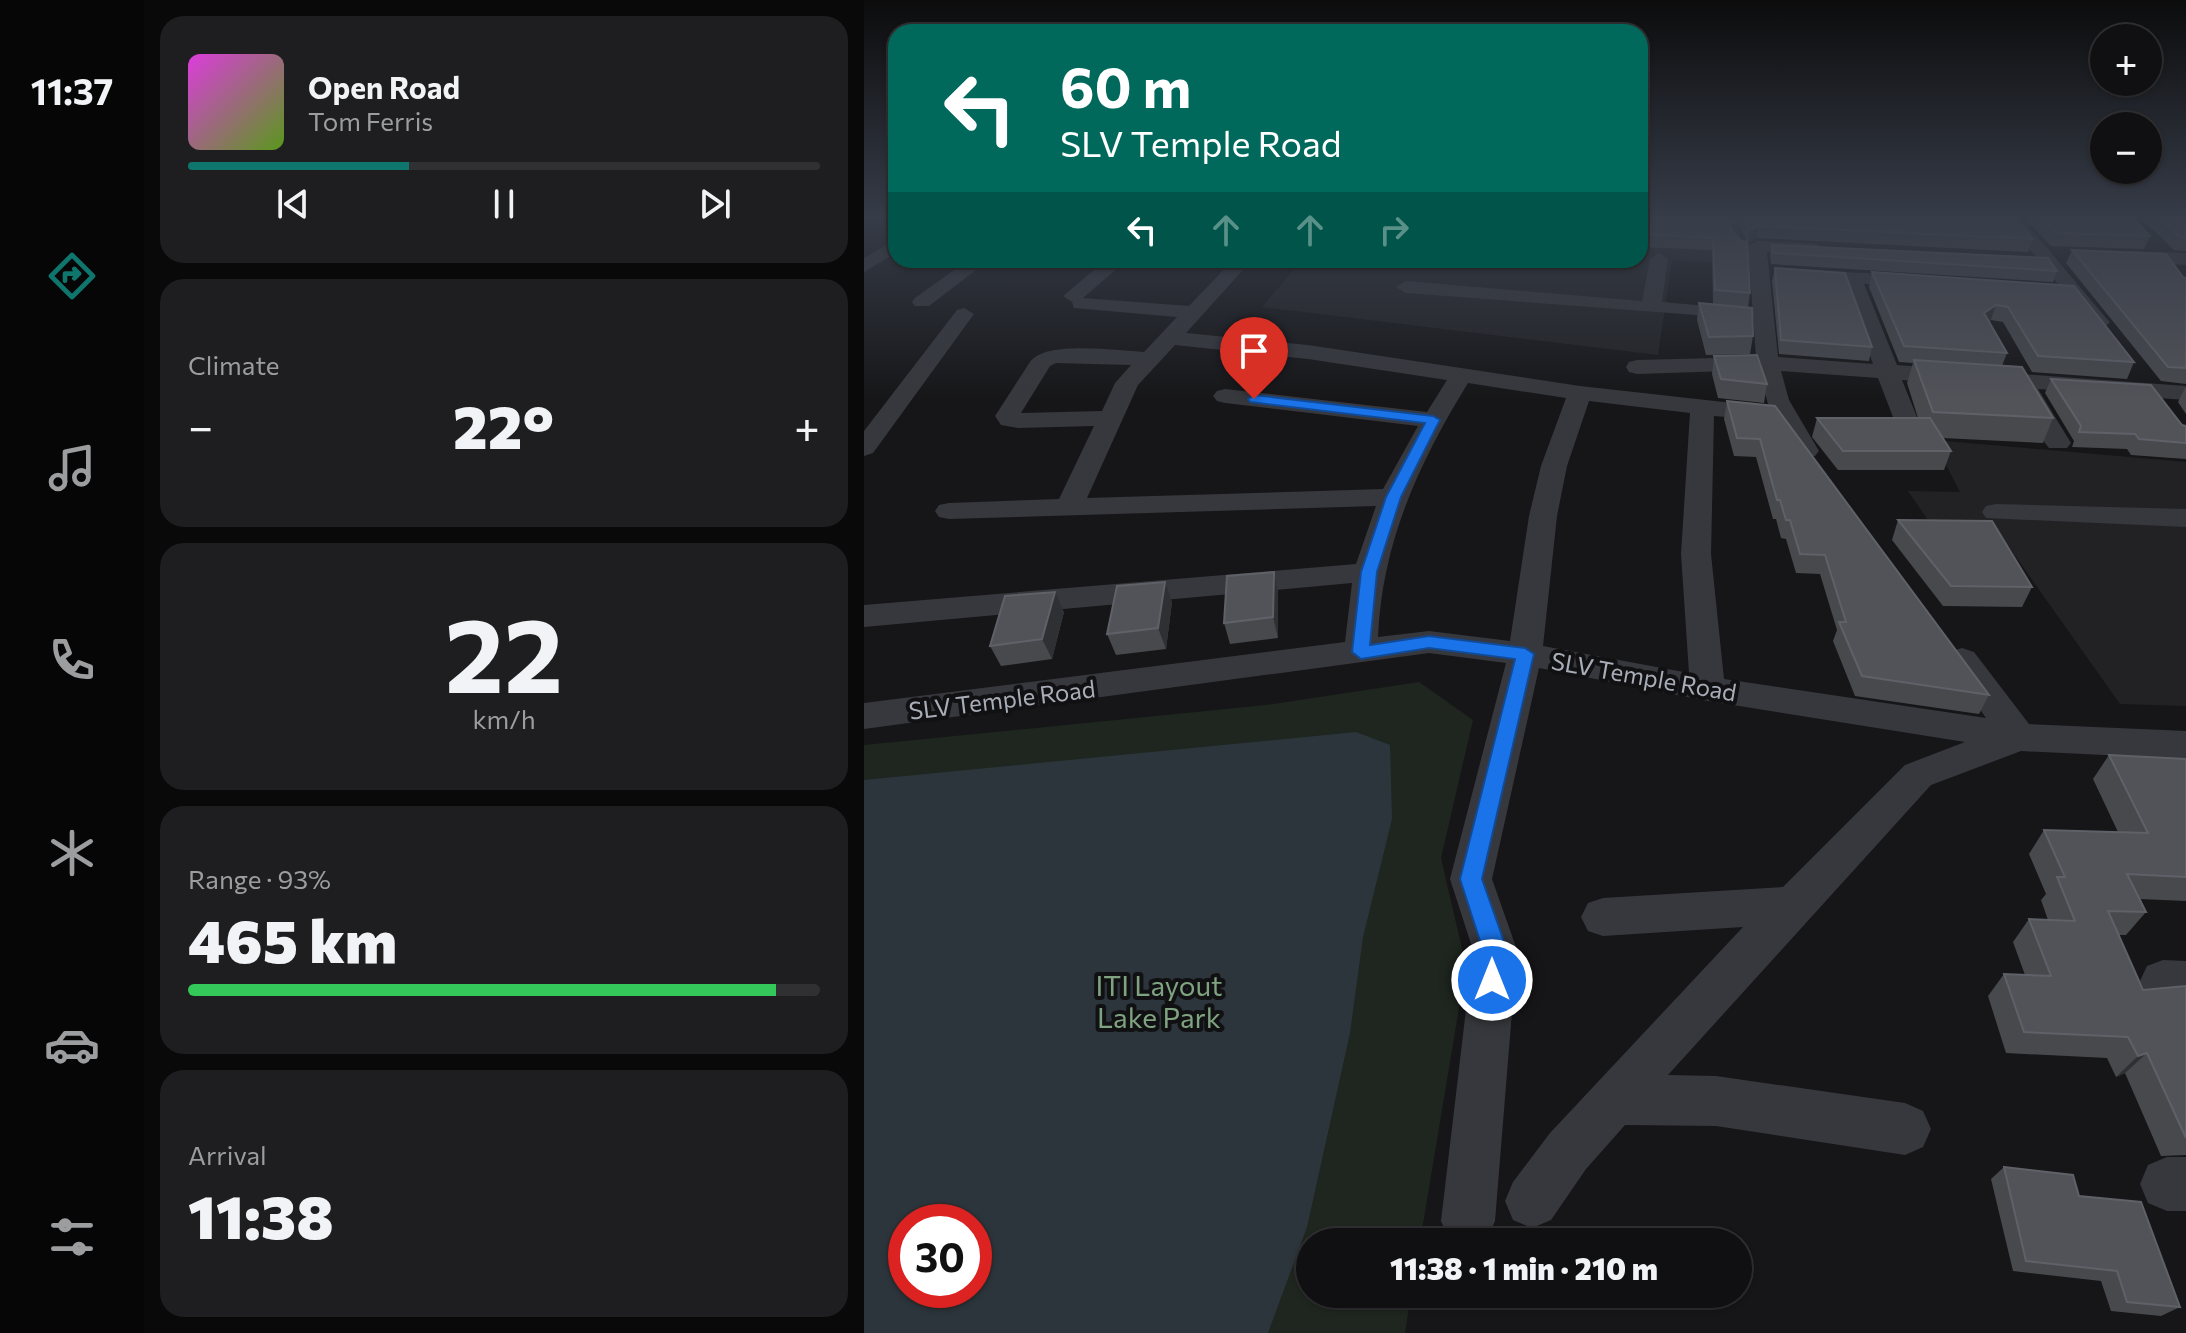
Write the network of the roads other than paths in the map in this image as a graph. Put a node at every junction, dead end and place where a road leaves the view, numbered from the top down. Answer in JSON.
{"nodes":[{"id":1,"x":956,"y":277,"type":"edge"},
{"id":2,"x":1100,"y":277,"type":"edge"},
{"id":3,"x":1226,"y":277,"type":"edge"},
{"id":4,"x":1656,"y":277,"type":"edge"},
{"id":5,"x":1760,"y":277,"type":"edge"},
{"id":6,"x":1851,"y":277,"type":"edge"},
{"id":7,"x":1867,"y":277,"type":"edge"},
{"id":8,"x":2063,"y":277,"type":"edge"},
{"id":9,"x":1941,"y":283,"type":"edge"},
{"id":10,"x":1406,"y":287,"type":"dead end"},
{"id":11,"x":2045,"y":290,"type":"edge"},
{"id":12,"x":2075,"y":292,"type":"junction"},
{"id":13,"x":922,"y":302,"type":"dead end"},
{"id":14,"x":1651,"y":307,"type":"junction"},
{"id":15,"x":1191,"y":312,"type":"junction"},
{"id":16,"x":964,"y":314,"type":"dead end"},
{"id":17,"x":1762,"y":317,"type":"junction"},
{"id":18,"x":1168,"y":338,"type":"junction"},
{"id":19,"x":2115,"y":341,"type":"edge"},
{"id":20,"x":2006,"y":354,"type":"edge"},
{"id":21,"x":1148,"y":359,"type":"junction"},
{"id":22,"x":1765,"y":363,"type":"junction"},
{"id":23,"x":2134,"y":366,"type":"edge"},
{"id":24,"x":1637,"y":367,"type":"dead end"},
{"id":25,"x":1886,"y":372,"type":"junction"},
{"id":26,"x":1463,"y":373,"type":"junction"},
{"id":27,"x":2020,"y":379,"type":"junction"},
{"id":28,"x":2154,"y":390,"type":"junction"},
{"id":29,"x":1580,"y":393,"type":"junction"},
{"id":30,"x":2186,"y":393,"type":"edge"},
{"id":31,"x":1225,"y":396,"type":"dead end"},
{"id":32,"x":1702,"y":408,"type":"junction"},
{"id":33,"x":2170,"y":412,"type":"edge"},
{"id":34,"x":1781,"y":415,"type":"junction"},
{"id":35,"x":1905,"y":417,"type":"edge"},
{"id":36,"x":1109,"y":418,"type":"junction"},
{"id":37,"x":1433,"y":420,"type":"junction"},
{"id":38,"x":2058,"y":443,"type":"dead end"},
{"id":39,"x":864,"y":448,"type":"edge"},
{"id":40,"x":1823,"y":474,"type":"edge"},
{"id":41,"x":1394,"y":497,"type":"junction"},
{"id":42,"x":1069,"y":507,"type":"junction"},
{"id":43,"x":949,"y":511,"type":"dead end"},
{"id":44,"x":1996,"y":512,"type":"dead end"},
{"id":45,"x":2186,"y":518,"type":"edge"},
{"id":46,"x":1369,"y":572,"type":"junction"},
{"id":47,"x":864,"y":616,"type":"edge"},
{"id":48,"x":1945,"y":637,"type":"edge"},
{"id":49,"x":1361,"y":652,"type":"junction"},
{"id":50,"x":1525,"y":654,"type":"junction"},
{"id":51,"x":1708,"y":689,"type":"junction"},
{"id":52,"x":864,"y":716,"type":"edge"},
{"id":53,"x":2019,"y":737,"type":"junction"},
{"id":54,"x":2186,"y":745,"type":"edge"},
{"id":55,"x":1795,"y":905,"type":"junction"},
{"id":56,"x":1603,"y":917,"type":"dead end"},
{"id":57,"x":1615,"y":1100,"type":"junction"},
{"id":58,"x":1905,"y":1129,"type":"dead end"},
{"id":59,"x":1532,"y":1201,"type":"dead end"},
{"id":60,"x":1468,"y":1221,"type":"dead end"}],
"edges":[{"from":1,"to":13,"type":"street"},
{"from":2,"to":15,"type":"street"},
{"from":3,"to":15,"type":"street"},
{"from":4,"to":14,"type":"street"},
{"from":5,"to":17,"type":"street"},
{"from":6,"to":25,"type":"street"},
{"from":7,"to":9,"type":"street"},
{"from":8,"to":12,"type":"street"},
{"from":10,"to":14,"type":"street"},
{"from":11,"to":12,"type":"street"},
{"from":12,"to":19,"type":"street"},
{"from":14,"to":17,"type":"street"},
{"from":15,"to":18,"type":"street"},
{"from":16,"to":39,"type":"street"},
{"from":17,"to":22,"type":"street"},
{"from":18,"to":21,"type":"street"},
{"from":18,"to":26,"type":"street"},
{"from":20,"to":27,"type":"street"},
{"from":21,"to":36,"type":"street"},
{"from":21,"to":36,"type":"street"},
{"from":22,"to":24,"type":"street"},
{"from":22,"to":25,"type":"street"},
{"from":22,"to":34,"type":"street"},
{"from":23,"to":28,"type":"street"},
{"from":25,"to":27,"type":"street"},
{"from":25,"to":35,"type":"street"},
{"from":26,"to":29,"type":"street"},
{"from":26,"to":37,"type":"street"},
{"from":27,"to":28,"type":"street"},
{"from":27,"to":38,"type":"street"},
{"from":28,"to":30,"type":"street"},
{"from":28,"to":33,"type":"street"},
{"from":29,"to":32,"type":"street"},
{"from":29,"to":50,"type":"street"},
{"from":31,"to":37,"type":"street"},
{"from":32,"to":34,"type":"street"},
{"from":32,"to":51,"type":"street"},
{"from":34,"to":40,"type":"street"},
{"from":36,"to":42,"type":"street"},
{"from":37,"to":41,"type":"street"},
{"from":41,"to":42,"type":"street"},
{"from":41,"to":46,"type":"street"},
{"from":42,"to":43,"type":"street"},
{"from":44,"to":45,"type":"street"},
{"from":46,"to":47,"type":"street"},
{"from":46,"to":49,"type":"street"},
{"from":48,"to":53,"type":"street"},
{"from":49,"to":50,"type":"street","name":"SLV Temple Road"},
{"from":49,"to":52,"type":"street","name":"SLV Temple Road"},
{"from":50,"to":51,"type":"street","name":"SLV Temple Road"},
{"from":50,"to":60,"type":"street"},
{"from":51,"to":53,"type":"street","name":"SLV Temple Road"},
{"from":53,"to":54,"type":"street","name":"SLV Temple Road"},
{"from":53,"to":55,"type":"street"},
{"from":55,"to":56,"type":"street"},
{"from":55,"to":57,"type":"street"},
{"from":57,"to":58,"type":"street"},
{"from":57,"to":59,"type":"street"}]}
